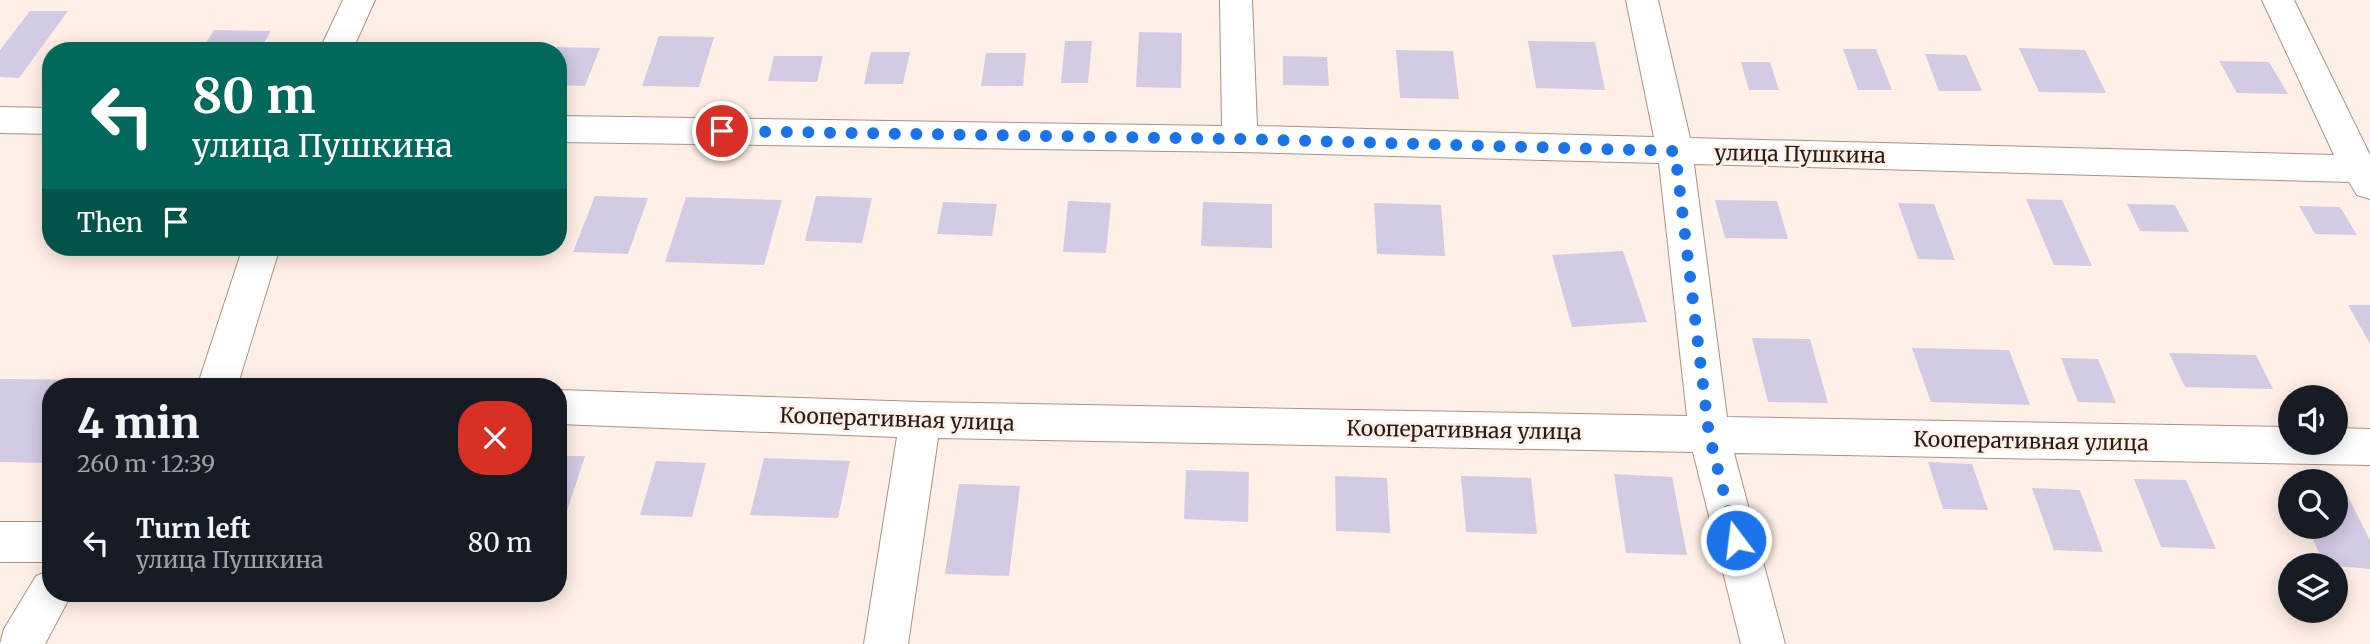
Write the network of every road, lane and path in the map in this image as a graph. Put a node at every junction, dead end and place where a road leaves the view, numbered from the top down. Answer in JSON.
{"nodes":[{"id":1,"x":359,"y":0,"type":"edge"},
{"id":2,"x":1236,"y":0,"type":"edge"},
{"id":3,"x":1642,"y":0,"type":"edge"},
{"id":4,"x":2278,"y":0,"type":"edge"},
{"id":5,"x":339,"y":42,"type":"edge"},
{"id":6,"x":0,"y":120,"type":"edge"},
{"id":7,"x":42,"y":121,"type":"edge"},
{"id":8,"x":567,"y":129,"type":"edge"},
{"id":9,"x":1240,"y":139,"type":"junction"},
{"id":10,"x":1675,"y":151,"type":"junction"},
{"id":11,"x":2366,"y":174,"type":"edge"},
{"id":12,"x":258,"y":256,"type":"edge"},
{"id":13,"x":220,"y":378,"type":"edge"},
{"id":14,"x":567,"y":407,"type":"edge"},
{"id":15,"x":920,"y":420,"type":"junction"},
{"id":16,"x":1709,"y":435,"type":"junction"},
{"id":17,"x":2370,"y":447,"type":"edge"},
{"id":18,"x":0,"y":542,"type":"edge"},
{"id":19,"x":42,"y":542,"type":"edge"},
{"id":20,"x":45,"y":602,"type":"edge"},
{"id":21,"x":20,"y":644,"type":"edge"},
{"id":22,"x":886,"y":644,"type":"edge"},
{"id":23,"x":1763,"y":644,"type":"edge"}],
"edges":[{"from":1,"to":5,"type":"street"},
{"from":2,"to":9,"type":"street"},
{"from":3,"to":10,"type":"street"},
{"from":4,"to":11,"type":"street"},
{"from":6,"to":7,"type":"street"},
{"from":8,"to":9,"type":"street","name":"улица Пушкина"},
{"from":9,"to":10,"type":"street","name":"улица Пушкина"},
{"from":10,"to":11,"type":"street","name":"улица Пушкина"},
{"from":10,"to":16,"type":"street"},
{"from":12,"to":13,"type":"street"},
{"from":14,"to":15,"type":"street","name":"Кооперативная улица"},
{"from":15,"to":16,"type":"street","name":"Кооперативная улица"},
{"from":15,"to":22,"type":"street"},
{"from":16,"to":17,"type":"street","name":"Кооперативная улица"},
{"from":16,"to":23,"type":"street"},
{"from":18,"to":19,"type":"street"},
{"from":20,"to":21,"type":"street"}]}
